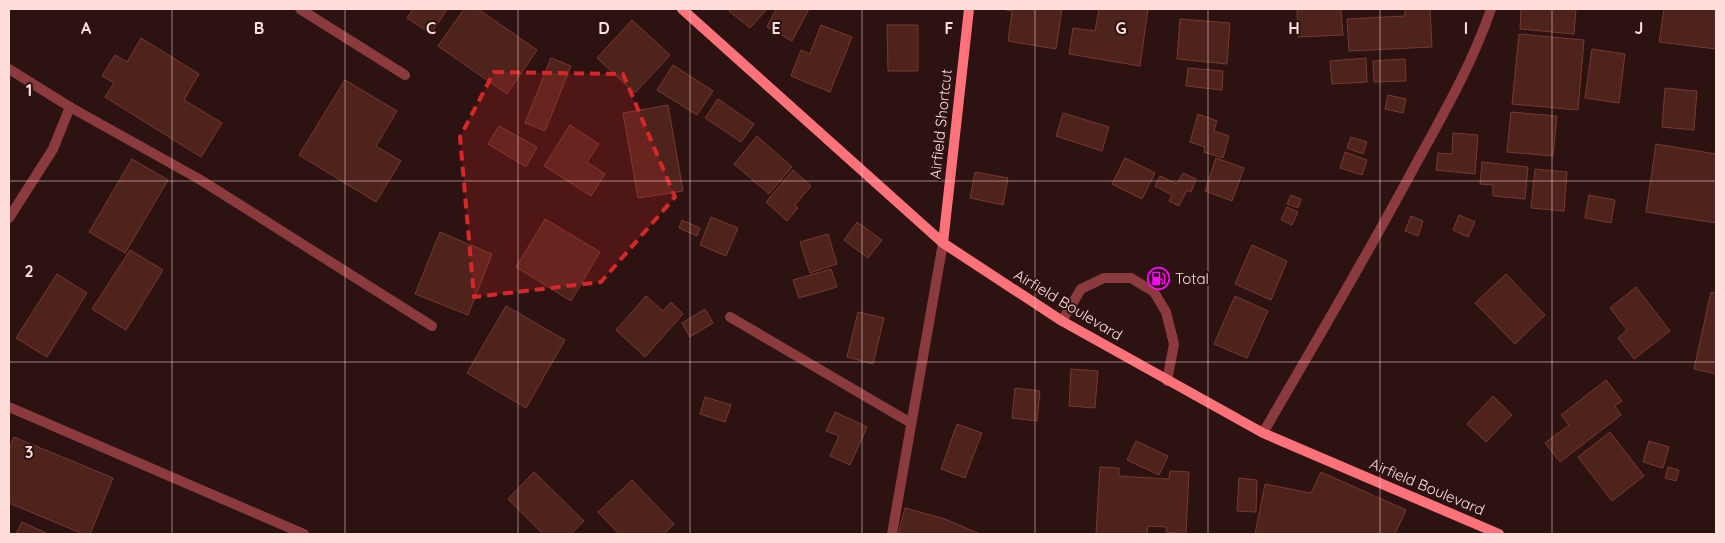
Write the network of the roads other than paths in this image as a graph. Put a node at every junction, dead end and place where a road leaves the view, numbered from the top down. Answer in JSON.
{"nodes":[{"id":1,"x":300,"y":9,"type":"edge"},
{"id":2,"x":682,"y":9,"type":"edge"},
{"id":3,"x":969,"y":9,"type":"edge"},
{"id":4,"x":1491,"y":9,"type":"edge"},
{"id":5,"x":9,"y":69,"type":"edge"},
{"id":6,"x":406,"y":75,"type":"dead end"},
{"id":7,"x":70,"y":108,"type":"junction"},
{"id":8,"x":9,"y":218,"type":"edge"},
{"id":9,"x":943,"y":243,"type":"junction"},
{"id":10,"x":730,"y":317,"type":"dead end"},
{"id":11,"x":1062,"y":321,"type":"junction"},
{"id":12,"x":432,"y":326,"type":"dead end"},
{"id":13,"x":1167,"y":380,"type":"junction"},
{"id":14,"x":9,"y":407,"type":"edge"},
{"id":15,"x":911,"y":423,"type":"junction"},
{"id":16,"x":1263,"y":433,"type":"junction"},
{"id":17,"x":304,"y":534,"type":"edge"},
{"id":18,"x":892,"y":534,"type":"edge"},
{"id":19,"x":1499,"y":534,"type":"edge"}],
"edges":[{"from":1,"to":6,"type":"street"},
{"from":2,"to":9,"type":"street","name":"Airfield Boulevard"},
{"from":3,"to":9,"type":"street","name":"Airfield Shortcut"},
{"from":4,"to":16,"type":"street"},
{"from":5,"to":7,"type":"street"},
{"from":7,"to":8,"type":"street"},
{"from":7,"to":12,"type":"street"},
{"from":9,"to":11,"type":"street","name":"Airfield Boulevard"},
{"from":9,"to":15,"type":"street"},
{"from":10,"to":15,"type":"street"},
{"from":11,"to":13,"type":"street","name":"Airfield Boulevard"},
{"from":11,"to":13,"type":"street"},
{"from":13,"to":16,"type":"street","name":"Airfield Boulevard"},
{"from":14,"to":17,"type":"street"},
{"from":15,"to":18,"type":"street"},
{"from":16,"to":19,"type":"street","name":"Airfield Boulevard"}]}
